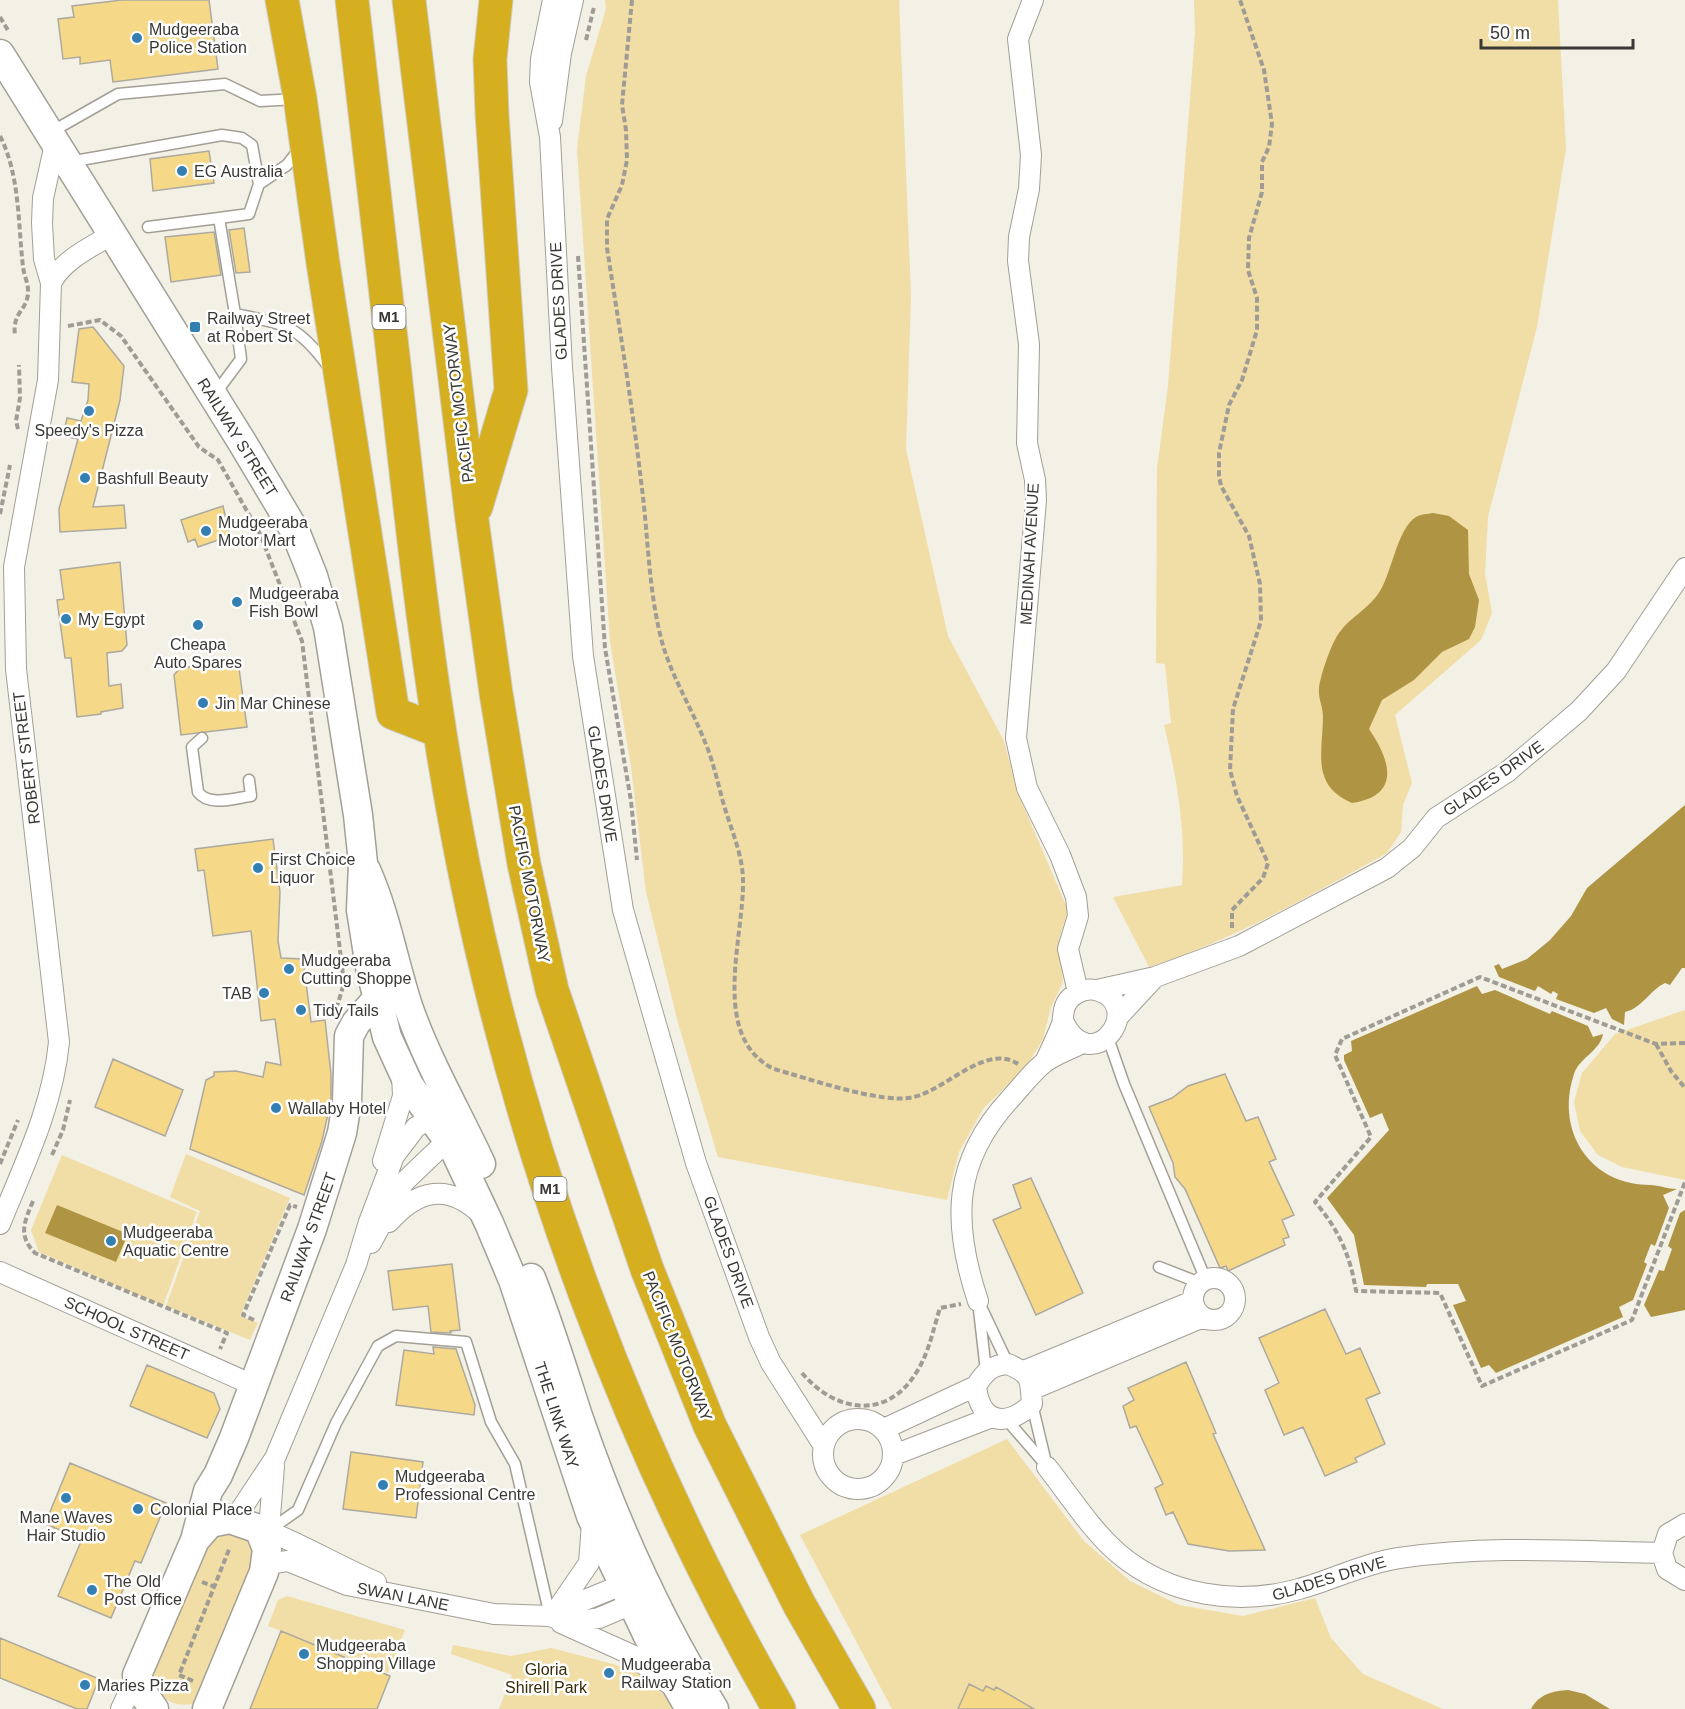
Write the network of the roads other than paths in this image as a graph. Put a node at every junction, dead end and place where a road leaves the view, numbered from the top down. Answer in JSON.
{"nodes":[{"id":1,"x":282,"y":0,"type":"edge"},
{"id":2,"x":352,"y":0,"type":"edge"},
{"id":3,"x":409,"y":0,"type":"edge"},
{"id":4,"x":496,"y":0,"type":"edge"},
{"id":5,"x":553,"y":0,"type":"edge"},
{"id":6,"x":573,"y":0,"type":"edge"},
{"id":7,"x":1033,"y":0,"type":"edge"},
{"id":8,"x":0,"y":54,"type":"edge"},
{"id":9,"x":300,"y":98,"type":"junction"},
{"id":10,"x":550,"y":137,"type":"junction"},
{"id":11,"x":305,"y":141,"type":"junction"},
{"id":12,"x":57,"y":147,"type":"junction"},
{"id":13,"x":260,"y":184,"type":"junction"},
{"id":14,"x":219,"y":218,"type":"junction"},
{"id":15,"x":148,"y":227,"type":"dead end"},
{"id":16,"x":111,"y":235,"type":"junction"},
{"id":17,"x":51,"y":283,"type":"junction"},
{"id":18,"x":235,"y":314,"type":"junction"},
{"id":19,"x":342,"y":386,"type":"junction"},
{"id":20,"x":213,"y":397,"type":"junction"},
{"id":21,"x":472,"y":520,"type":"junction"},
{"id":22,"x":1685,"y":568,"type":"edge"},
{"id":23,"x":439,"y":731,"type":"junction"},
{"id":24,"x":202,"y":738,"type":"dead end"},
{"id":25,"x":249,"y":780,"type":"dead end"},
{"id":26,"x":363,"y":863,"type":"junction"},
{"id":27,"x":1155,"y":977,"type":"junction"},
{"id":28,"x":1088,"y":991,"type":"junction"},
{"id":29,"x":377,"y":999,"type":"junction"},
{"id":30,"x":1118,"y":1017,"type":"junction"},
{"id":31,"x":1063,"y":1021,"type":"junction"},
{"id":32,"x":1108,"y":1038,"type":"junction"},
{"id":33,"x":1082,"y":1043,"type":"junction"},
{"id":34,"x":1045,"y":1062,"type":"junction"},
{"id":35,"x":400,"y":1069,"type":"junction"},
{"id":36,"x":447,"y":1126,"type":"junction"},
{"id":37,"x":369,"y":1222,"type":"junction"},
{"id":38,"x":489,"y":1222,"type":"junction"},
{"id":39,"x":0,"y":1224,"type":"edge"},
{"id":40,"x":362,"y":1257,"type":"junction"},
{"id":41,"x":1159,"y":1267,"type":"dead end"},
{"id":42,"x":0,"y":1272,"type":"edge"},
{"id":43,"x":1200,"y":1295,"type":"junction"},
{"id":44,"x":978,"y":1300,"type":"junction"},
{"id":45,"x":1016,"y":1368,"type":"junction"},
{"id":46,"x":981,"y":1379,"type":"junction"},
{"id":47,"x":253,"y":1385,"type":"junction"},
{"id":48,"x":1033,"y":1397,"type":"junction"},
{"id":49,"x":797,"y":1400,"type":"junction"},
{"id":50,"x":1000,"y":1419,"type":"junction"},
{"id":51,"x":838,"y":1425,"type":"junction"},
{"id":52,"x":884,"y":1429,"type":"junction"},
{"id":53,"x":824,"y":1446,"type":"junction"},
{"id":54,"x":894,"y":1455,"type":"junction"},
{"id":55,"x":275,"y":1458,"type":"junction"},
{"id":56,"x":1047,"y":1467,"type":"junction"},
{"id":57,"x":219,"y":1475,"type":"junction"},
{"id":58,"x":591,"y":1516,"type":"junction"},
{"id":59,"x":1685,"y":1524,"type":"edge"},
{"id":60,"x":255,"y":1535,"type":"junction"},
{"id":61,"x":195,"y":1540,"type":"junction"},
{"id":62,"x":1662,"y":1553,"type":"junction"},
{"id":63,"x":1685,"y":1580,"type":"edge"},
{"id":64,"x":633,"y":1591,"type":"junction"},
{"id":65,"x":406,"y":1595,"type":"junction"},
{"id":66,"x":554,"y":1616,"type":"junction"},
{"id":67,"x":142,"y":1700,"type":"edge"},
{"id":68,"x":206,"y":1701,"type":"edge"},
{"id":69,"x":687,"y":1704,"type":"edge"},
{"id":70,"x":714,"y":1709,"type":"edge"},
{"id":71,"x":779,"y":1709,"type":"edge"},
{"id":72,"x":859,"y":1709,"type":"edge"}],
"edges":[{"from":1,"to":9,"type":"highway"},
{"from":2,"to":23,"type":"highway","number":"M1"},
{"from":3,"to":21,"type":"highway","name":"PACIFIC MOTORWAY"},
{"from":4,"to":21,"type":"highway"},
{"from":5,"to":10,"type":"street","name":"GLADES DRIVE"},
{"from":6,"to":10,"type":"street","name":"GLADES DRIVE"},
{"from":7,"to":28,"type":"street","name":"MEDINAH AVENUE"},
{"from":8,"to":12,"type":"main road","name":"RAILWAY STREET"},
{"from":9,"to":11,"type":"highway"},
{"from":9,"to":12,"type":"lane"},
{"from":10,"to":49,"type":"street","name":"GLADES DRIVE"},
{"from":11,"to":13,"type":"lane"},
{"from":11,"to":19,"type":"highway"},
{"from":12,"to":13,"type":"lane"},
{"from":12,"to":16,"type":"main road","name":"RAILWAY STREET"},
{"from":12,"to":17,"type":"street","name":"ROBERT STREET"},
{"from":13,"to":14,"type":"lane"},
{"from":14,"to":15,"type":"lane"},
{"from":14,"to":18,"type":"lane"},
{"from":16,"to":17,"type":"street"},
{"from":16,"to":20,"type":"main road","name":"RAILWAY STREET"},
{"from":17,"to":39,"type":"street","name":"ROBERT STREET"},
{"from":18,"to":19,"type":"lane"},
{"from":18,"to":20,"type":"lane"},
{"from":19,"to":23,"type":"highway"},
{"from":20,"to":26,"type":"main road","name":"RAILWAY STREET"},
{"from":21,"to":72,"type":"highway","name":"PACIFIC MOTORWAY"},
{"from":22,"to":27,"type":"street","name":"GLADES DRIVE"},
{"from":23,"to":71,"type":"highway","number":"M1"},
{"from":24,"to":25,"type":"lane"},
{"from":26,"to":29,"type":"main road","name":"RAILWAY STREET"},
{"from":26,"to":36,"type":"main road","name":"RAILWAY STREET"},
{"from":27,"to":28,"type":"street","name":"GLADES DRIVE"},
{"from":27,"to":30,"type":"street","name":"GLADES DRIVE"},
{"from":28,"to":30,"type":"street"},
{"from":28,"to":31,"type":"street","name":"GLADES DRIVE"},
{"from":29,"to":35,"type":"main road","name":"RAILWAY STREET"},
{"from":29,"to":47,"type":"main road","name":"RAILWAY STREET"},
{"from":30,"to":32,"type":"street","name":"GLADES DRIVE"},
{"from":31,"to":33,"type":"street"},
{"from":31,"to":34,"type":"street","name":"GLADES DRIVE"},
{"from":32,"to":33,"type":"street","name":"GLADES DRIVE"},
{"from":32,"to":43,"type":"lane"},
{"from":33,"to":34,"type":"street","name":"GLADES DRIVE"},
{"from":34,"to":44,"type":"street","name":"GLADES DRIVE"},
{"from":35,"to":36,"type":"main road","name":"RAILWAY STREET"},
{"from":35,"to":37,"type":"street","name":"RAILWAY STREET"},
{"from":36,"to":37,"type":"street","name":"RAILWAY STREET"},
{"from":36,"to":38,"type":"main road","name":"THE LINK WAY"},
{"from":36,"to":40,"type":"street","name":"RAILWAY STREET"},
{"from":36,"to":64,"type":"main road"},
{"from":37,"to":40,"type":"street","name":"RAILWAY STREET"},
{"from":38,"to":40,"type":"street","name":"RAILWAY STREET"},
{"from":38,"to":58,"type":"main road","name":"THE LINK WAY"},
{"from":40,"to":55,"type":"street","name":"RAILWAY STREET"},
{"from":41,"to":43,"type":"lane"},
{"from":42,"to":47,"type":"street","name":"SCHOOL STREET"},
{"from":43,"to":45,"type":"street"},
{"from":43,"to":48,"type":"street"},
{"from":44,"to":45,"type":"lane","name":"GLADES DRIVE"},
{"from":44,"to":46,"type":"lane","name":"GLADES DRIVE"},
{"from":45,"to":46,"type":"street"},
{"from":45,"to":48,"type":"street","name":"GLADES DRIVE"},
{"from":46,"to":50,"type":"street","name":"GLADES DRIVE"},
{"from":46,"to":52,"type":"street"},
{"from":47,"to":57,"type":"main road","name":"RAILWAY STREET"},
{"from":48,"to":50,"type":"street"},
{"from":48,"to":56,"type":"lane","name":"GLADES DRIVE"},
{"from":49,"to":51,"type":"street","name":"GLADES DRIVE"},
{"from":49,"to":53,"type":"street","name":"GLADES DRIVE"},
{"from":50,"to":54,"type":"street"},
{"from":50,"to":56,"type":"lane","name":"GLADES DRIVE"},
{"from":51,"to":52,"type":"street"},
{"from":51,"to":53,"type":"street"},
{"from":52,"to":54,"type":"street"},
{"from":53,"to":54,"type":"street","name":"GLADES DRIVE"},
{"from":55,"to":60,"type":"street","name":"RAILWAY STREET"},
{"from":55,"to":60,"type":"street","name":"RAILWAY STREET"},
{"from":56,"to":62,"type":"street","name":"GLADES DRIVE"},
{"from":57,"to":60,"type":"main road"},
{"from":57,"to":61,"type":"main road","name":"RAILWAY STREET"},
{"from":58,"to":64,"type":"main road","name":"THE LINK WAY"},
{"from":58,"to":66,"type":"street"},
{"from":59,"to":62,"type":"street"},
{"from":60,"to":61,"type":"main road","name":"RAILWAY STREET"},
{"from":60,"to":65,"type":"street"},
{"from":60,"to":65,"type":"street","name":"SWAN LANE"},
{"from":60,"to":66,"type":"lane"},
{"from":60,"to":68,"type":"main road","name":"RAILWAY STREET"},
{"from":61,"to":67,"type":"main road","name":"RAILWAY STREET"},
{"from":62,"to":63,"type":"street"},
{"from":64,"to":66,"type":"street","name":"SWAN LANE"},
{"from":64,"to":69,"type":"main road","name":"THE LINK WAY"},
{"from":64,"to":70,"type":"main road"},
{"from":65,"to":66,"type":"street","name":"SWAN LANE"},
{"from":66,"to":69,"type":"street","name":"SWAN LANE"}]}
